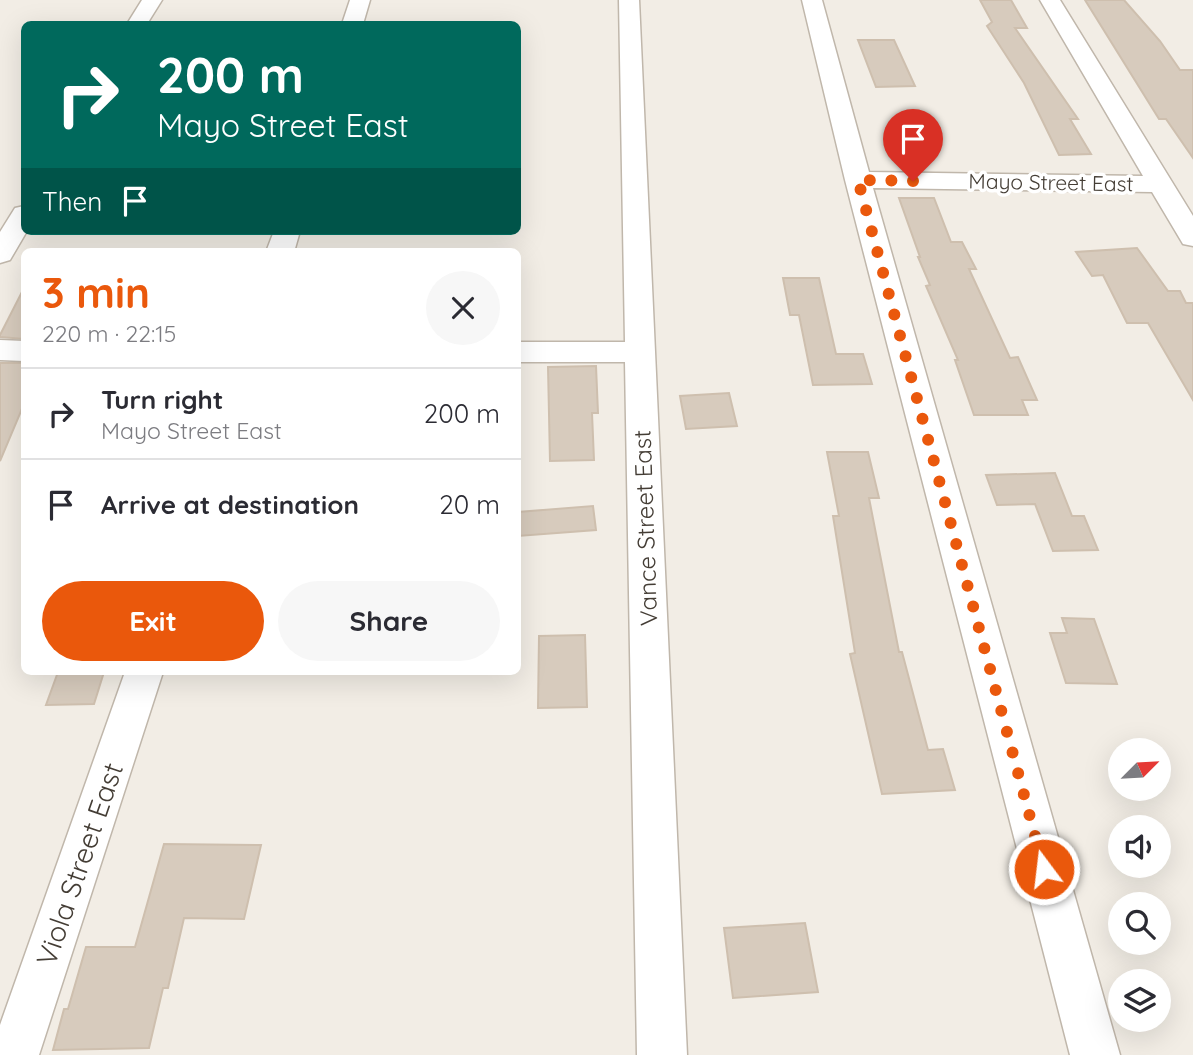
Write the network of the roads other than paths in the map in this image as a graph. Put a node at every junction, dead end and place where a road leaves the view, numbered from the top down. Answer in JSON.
{"nodes":[{"id":1,"x":152,"y":0,"type":"edge"},
{"id":2,"x":360,"y":0,"type":"edge"},
{"id":3,"x":629,"y":0,"type":"edge"},
{"id":4,"x":812,"y":0,"type":"edge"},
{"id":5,"x":1050,"y":0,"type":"edge"},
{"id":6,"x":139,"y":21,"type":"edge"},
{"id":7,"x":353,"y":21,"type":"edge"},
{"id":8,"x":858,"y":180,"type":"junction"},
{"id":9,"x":1161,"y":184,"type":"junction"},
{"id":10,"x":21,"y":219,"type":"edge"},
{"id":11,"x":1193,"y":238,"type":"edge"},
{"id":12,"x":0,"y":254,"type":"edge"},
{"id":13,"x":0,"y":350,"type":"edge"},
{"id":14,"x":21,"y":351,"type":"edge"},
{"id":15,"x":521,"y":352,"type":"edge"},
{"id":16,"x":639,"y":352,"type":"junction"},
{"id":17,"x":143,"y":675,"type":"edge"},
{"id":18,"x":14,"y":1055,"type":"edge"},
{"id":19,"x":662,"y":1055,"type":"edge"},
{"id":20,"x":1095,"y":1055,"type":"edge"}],
"edges":[{"from":1,"to":6,"type":"street"},
{"from":2,"to":7,"type":"street"},
{"from":3,"to":16,"type":"street","name":"Vance Street East"},
{"from":4,"to":8,"type":"street"},
{"from":5,"to":9,"type":"street"},
{"from":8,"to":9,"type":"street","name":"Mayo Street East"},
{"from":8,"to":20,"type":"street"},
{"from":9,"to":11,"type":"street"},
{"from":10,"to":12,"type":"street"},
{"from":13,"to":14,"type":"street"},
{"from":15,"to":16,"type":"street"},
{"from":16,"to":19,"type":"street","name":"Vance Street East"},
{"from":17,"to":18,"type":"street","name":"Viola Street East"}]}
